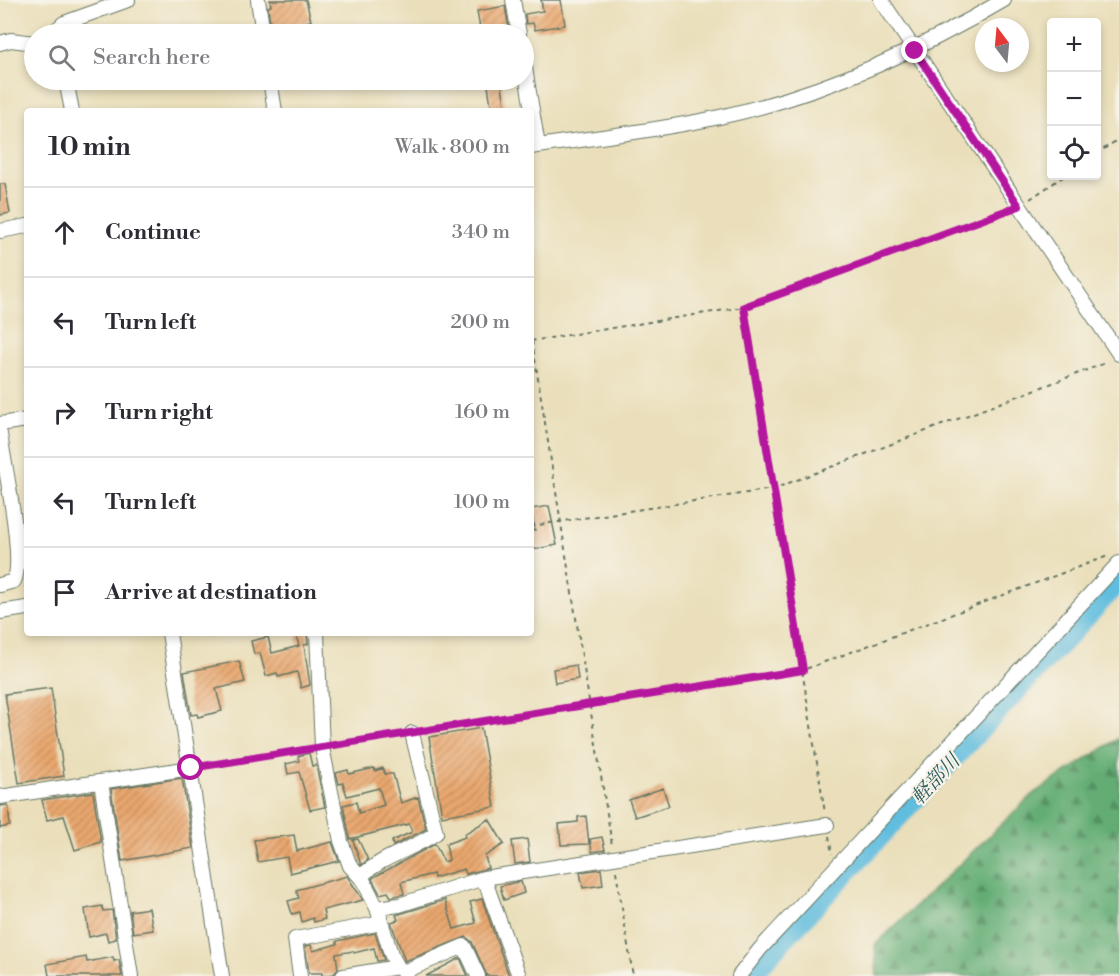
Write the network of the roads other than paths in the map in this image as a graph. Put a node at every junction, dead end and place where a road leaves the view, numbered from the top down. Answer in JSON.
{"nodes":[{"id":1,"x":128,"y":0,"type":"edge"},
{"id":2,"x":258,"y":0,"type":"edge"},
{"id":3,"x":513,"y":0,"type":"edge"},
{"id":4,"x":881,"y":0,"type":"edge"},
{"id":5,"x":1004,"y":0,"type":"edge"},
{"id":6,"x":63,"y":24,"type":"edge"},
{"id":7,"x":262,"y":24,"type":"edge"},
{"id":8,"x":517,"y":24,"type":"edge"},
{"id":9,"x":24,"y":42,"type":"edge"},
{"id":10,"x":0,"y":43,"type":"edge"},
{"id":11,"x":915,"y":51,"type":"junction"},
{"id":12,"x":68,"y":90,"type":"edge"},
{"id":13,"x":272,"y":90,"type":"edge"},
{"id":14,"x":527,"y":90,"type":"edge"},
{"id":15,"x":71,"y":108,"type":"edge"},
{"id":16,"x":275,"y":108,"type":"edge"},
{"id":17,"x":529,"y":108,"type":"edge"},
{"id":18,"x":534,"y":146,"type":"edge"},
{"id":19,"x":24,"y":227,"type":"edge"},
{"id":20,"x":0,"y":231,"type":"edge"},
{"id":21,"x":1113,"y":358,"type":"edge"},
{"id":22,"x":24,"y":420,"type":"edge"},
{"id":23,"x":0,"y":424,"type":"edge"},
{"id":24,"x":0,"y":434,"type":"edge"},
{"id":25,"x":7,"y":525,"type":"edge"},
{"id":26,"x":1113,"y":559,"type":"edge"},
{"id":27,"x":0,"y":585,"type":"edge"},
{"id":28,"x":24,"y":608,"type":"edge"},
{"id":29,"x":0,"y":612,"type":"edge"},
{"id":30,"x":169,"y":636,"type":"edge"},
{"id":31,"x":317,"y":636,"type":"edge"},
{"id":32,"x":412,"y":733,"type":"road end"},
{"id":33,"x":191,"y":768,"type":"junction"},
{"id":34,"x":101,"y":782,"type":"junction"},
{"id":35,"x":0,"y":797,"type":"edge"},
{"id":36,"x":827,"y":825,"type":"road end"},
{"id":37,"x":360,"y":877,"type":"junction"},
{"id":38,"x":484,"y":878,"type":"junction"},
{"id":39,"x":377,"y":908,"type":"junction"},
{"id":40,"x":382,"y":923,"type":"junction"},
{"id":41,"x":403,"y":972,"type":"edge"},
{"id":42,"x":131,"y":976,"type":"edge"},
{"id":43,"x":222,"y":976,"type":"edge"},
{"id":44,"x":300,"y":976,"type":"edge"},
{"id":45,"x":343,"y":976,"type":"edge"},
{"id":46,"x":478,"y":976,"type":"edge"},
{"id":47,"x":519,"y":976,"type":"edge"},
{"id":48,"x":739,"y":976,"type":"edge"}],
"edges":[{"from":1,"to":6,"type":"street"},
{"from":2,"to":7,"type":"street"},
{"from":3,"to":8,"type":"street"},
{"from":4,"to":11,"type":"street"},
{"from":5,"to":11,"type":"street"},
{"from":9,"to":10,"type":"street"},
{"from":11,"to":18,"type":"street"},
{"from":11,"to":21,"type":"street"},
{"from":12,"to":15,"type":"street"},
{"from":13,"to":16,"type":"street"},
{"from":14,"to":17,"type":"street"},
{"from":19,"to":20,"type":"street"},
{"from":22,"to":23,"type":"street"},
{"from":24,"to":25,"type":"street"},
{"from":25,"to":27,"type":"street"},
{"from":26,"to":48,"type":"street"},
{"from":28,"to":29,"type":"street"},
{"from":30,"to":33,"type":"street"},
{"from":31,"to":37,"type":"street"},
{"from":32,"to":37,"type":"street"},
{"from":33,"to":34,"type":"street"},
{"from":33,"to":43,"type":"street"},
{"from":34,"to":35,"type":"street"},
{"from":34,"to":42,"type":"street"},
{"from":36,"to":38,"type":"street"},
{"from":37,"to":39,"type":"street"},
{"from":38,"to":39,"type":"street"},
{"from":38,"to":47,"type":"street"},
{"from":39,"to":40,"type":"street"},
{"from":40,"to":41,"type":"street"},
{"from":40,"to":44,"type":"street"},
{"from":41,"to":45,"type":"street"},
{"from":41,"to":46,"type":"street"}]}
